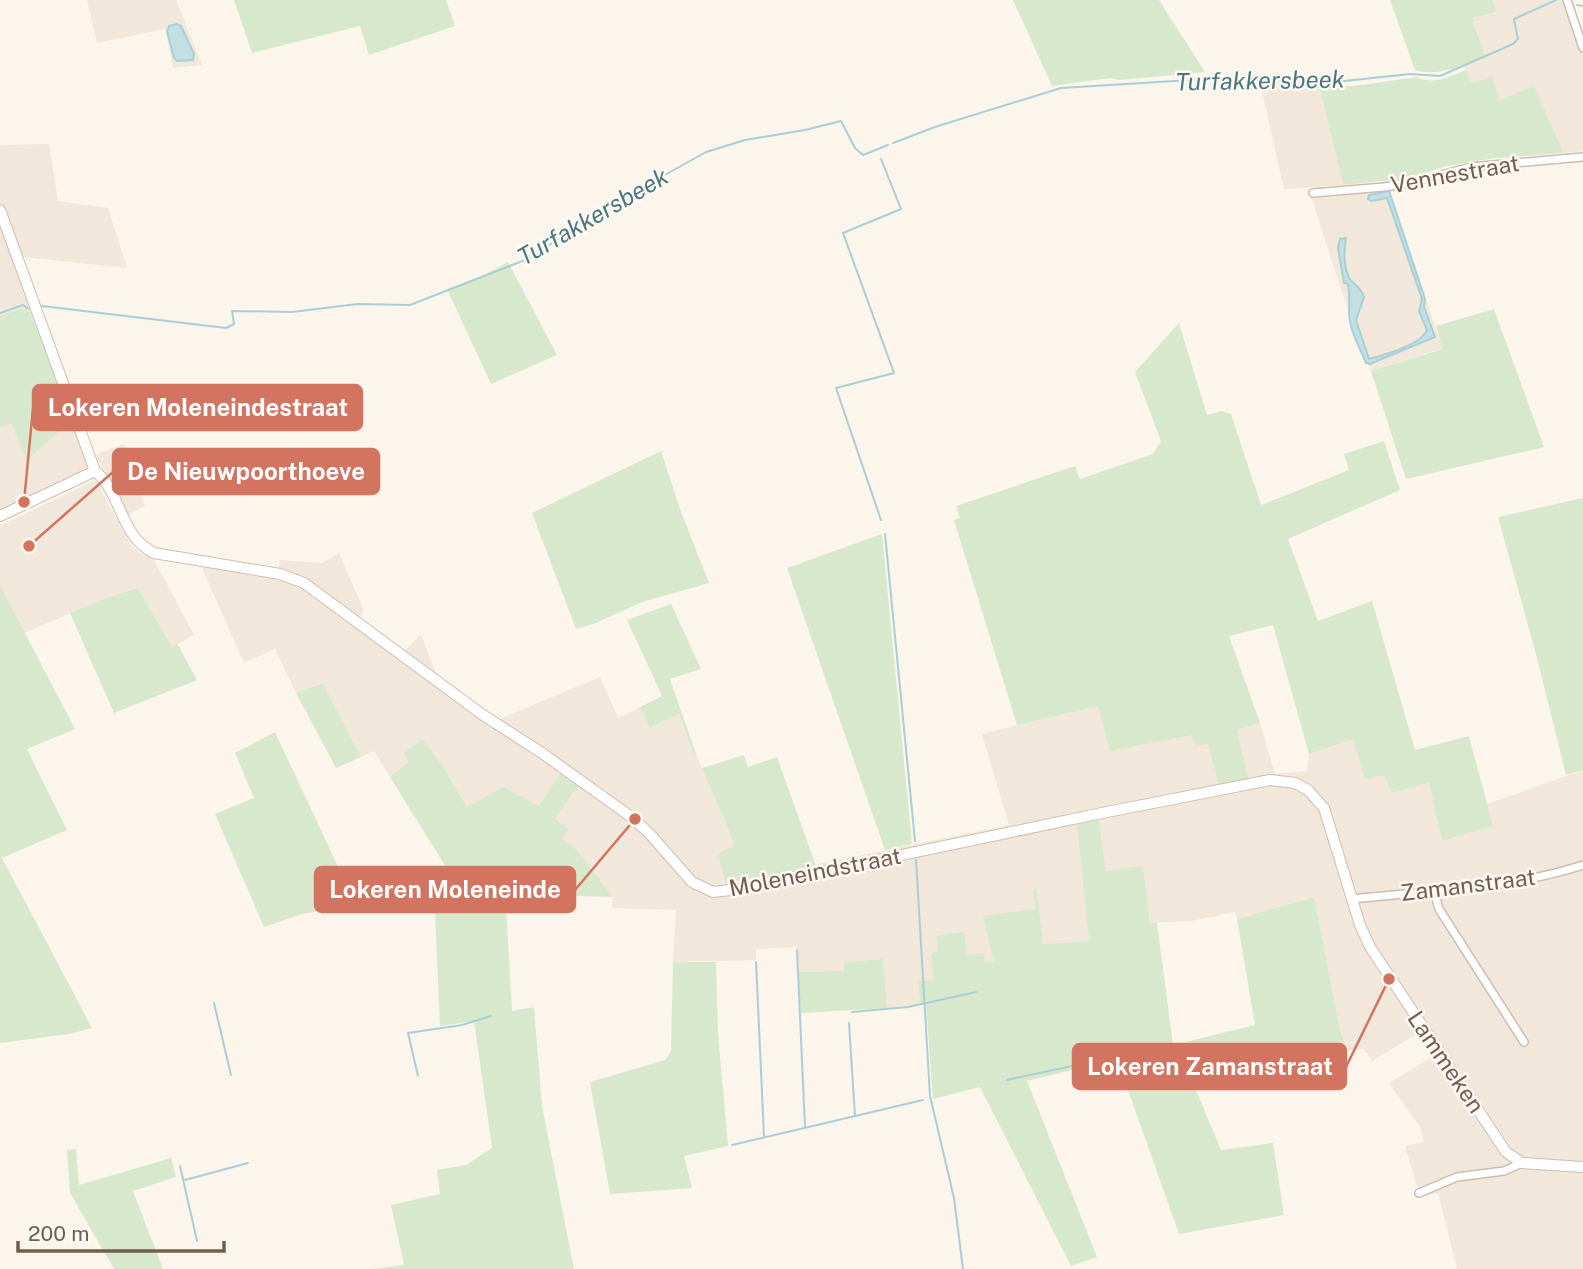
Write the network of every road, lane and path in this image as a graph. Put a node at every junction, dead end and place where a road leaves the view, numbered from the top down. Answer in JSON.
{"nodes":[{"id":1,"x":1567,"y":0,"type":"edge"},
{"id":2,"x":1583,"y":48,"type":"edge"},
{"id":3,"x":1583,"y":158,"type":"edge"},
{"id":4,"x":1314,"y":193,"type":"dead end"},
{"id":5,"x":0,"y":210,"type":"edge"},
{"id":6,"x":95,"y":471,"type":"junction"},
{"id":7,"x":0,"y":516,"type":"edge"},
{"id":8,"x":1583,"y":865,"type":"edge"},
{"id":9,"x":1434,"y":890,"type":"junction"},
{"id":10,"x":1351,"y":899,"type":"junction"},
{"id":11,"x":1524,"y":1042,"type":"dead end"},
{"id":12,"x":1522,"y":1163,"type":"junction"},
{"id":13,"x":1583,"y":1167,"type":"edge"},
{"id":14,"x":1419,"y":1193,"type":"dead end"}],
"edges":[{"from":1,"to":2,"type":"street"},
{"from":3,"to":4,"type":"street","name":"Vennestraat"},
{"from":5,"to":6,"type":"street"},
{"from":6,"to":7,"type":"street"},
{"from":6,"to":10,"type":"street","name":"Moleneindstraat"},
{"from":8,"to":9,"type":"street","name":"Zamanstraat"},
{"from":9,"to":10,"type":"street","name":"Zamanstraat"},
{"from":9,"to":11,"type":"street"},
{"from":10,"to":12,"type":"street","name":"Lammeken"},
{"from":12,"to":13,"type":"street"},
{"from":12,"to":14,"type":"street"}]}
